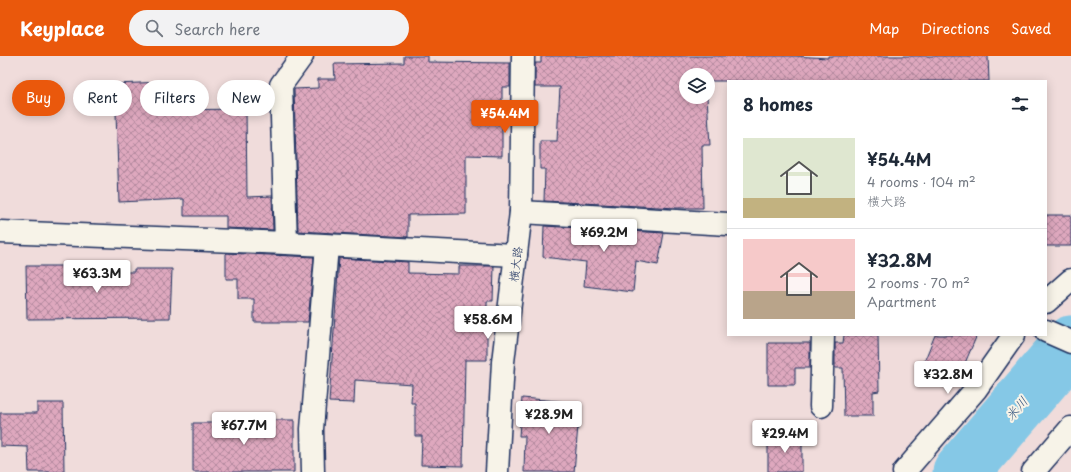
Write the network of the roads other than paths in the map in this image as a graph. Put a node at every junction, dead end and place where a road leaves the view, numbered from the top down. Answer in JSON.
{"nodes":[{"id":1,"x":302,"y":56,"type":"edge"},
{"id":2,"x":523,"y":56,"type":"edge"},
{"id":3,"x":521,"y":212,"type":"junction"},
{"id":4,"x":727,"y":224,"type":"edge"},
{"id":5,"x":0,"y":232,"type":"edge"},
{"id":6,"x":286,"y":243,"type":"junction"},
{"id":7,"x":327,"y":246,"type":"junction"},
{"id":8,"x":516,"y":255,"type":"junction"},
{"id":9,"x":1071,"y":280,"type":"edge"},
{"id":10,"x":1047,"y":301,"type":"edge"},
{"id":11,"x":1047,"y":331,"type":"edge"},
{"id":12,"x":823,"y":336,"type":"edge"},
{"id":13,"x":1013,"y":336,"type":"edge"},
{"id":14,"x":1071,"y":342,"type":"edge"},
{"id":15,"x":821,"y":406,"type":"dead end"},
{"id":16,"x":1071,"y":428,"type":"edge"},
{"id":17,"x":312,"y":472,"type":"edge"},
{"id":18,"x":497,"y":472,"type":"edge"},
{"id":19,"x":904,"y":472,"type":"edge"},
{"id":20,"x":1033,"y":472,"type":"edge"}],
"edges":[{"from":1,"to":6,"type":"street"},
{"from":2,"to":3,"type":"street","name":"横大路"},
{"from":3,"to":4,"type":"street"},
{"from":3,"to":8,"type":"street","name":"横大路"},
{"from":5,"to":6,"type":"street"},
{"from":6,"to":7,"type":"street"},
{"from":7,"to":8,"type":"street"},
{"from":7,"to":17,"type":"street"},
{"from":8,"to":18,"type":"street","name":"横大路"},
{"from":9,"to":10,"type":"street"},
{"from":11,"to":14,"type":"street"},
{"from":12,"to":15,"type":"street"},
{"from":13,"to":19,"type":"street"},
{"from":16,"to":20,"type":"street"}]}
